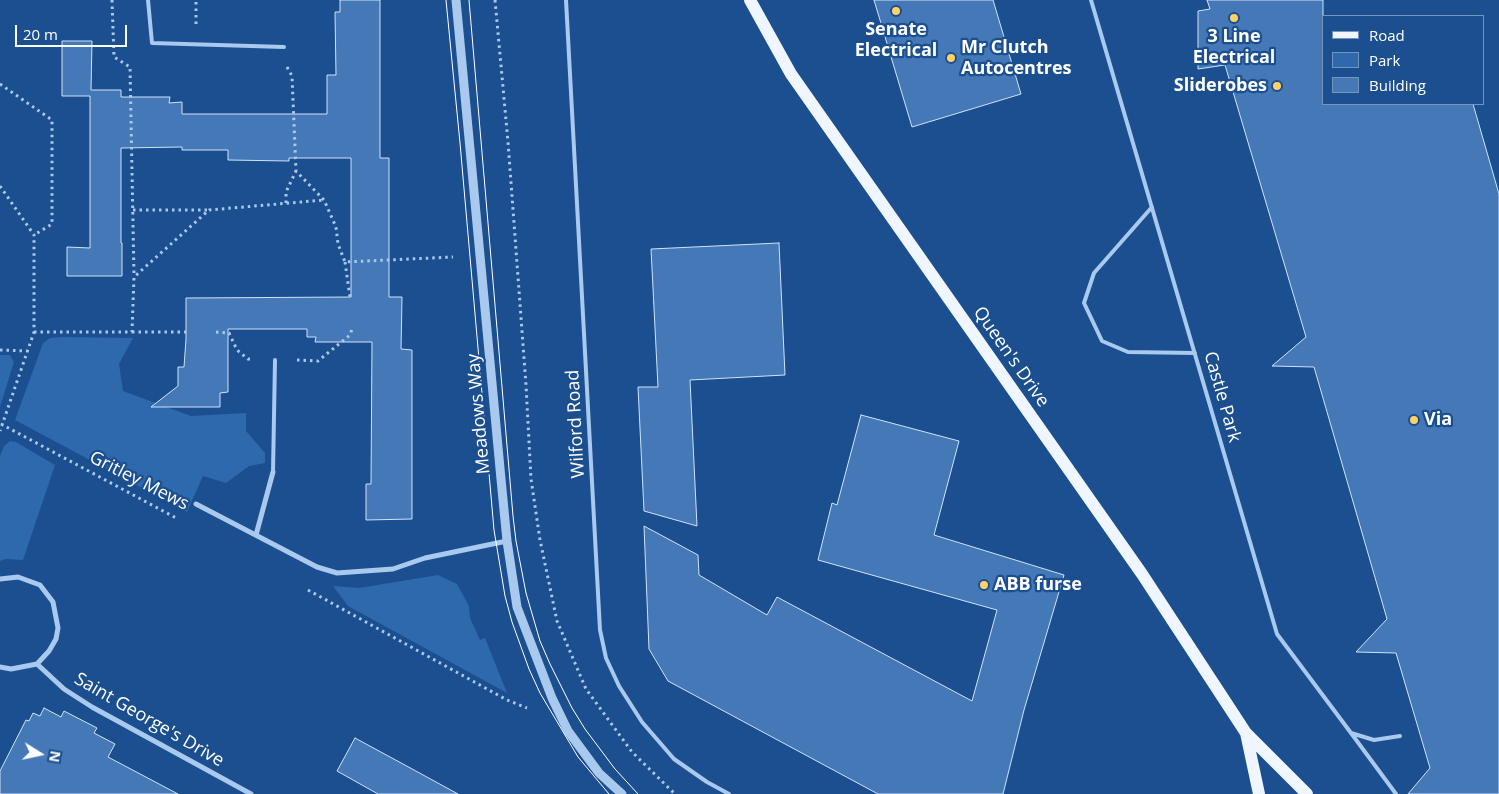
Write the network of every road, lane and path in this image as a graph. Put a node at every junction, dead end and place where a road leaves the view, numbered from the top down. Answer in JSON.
{"nodes":[{"id":1,"x":112,"y":0,"type":"edge"},
{"id":2,"x":148,"y":0,"type":"edge"},
{"id":3,"x":456,"y":0,"type":"edge"},
{"id":4,"x":495,"y":0,"type":"edge"},
{"id":5,"x":566,"y":0,"type":"edge"},
{"id":6,"x":750,"y":0,"type":"edge"},
{"id":7,"x":1091,"y":0,"type":"edge"},
{"id":8,"x":284,"y":48,"type":"joint"},
{"id":9,"x":0,"y":84,"type":"edge"},
{"id":10,"x":296,"y":171,"type":"junction"},
{"id":11,"x":0,"y":186,"type":"edge"},
{"id":12,"x":324,"y":200,"type":"junction"},
{"id":13,"x":286,"y":204,"type":"junction"},
{"id":14,"x":1152,"y":207,"type":"junction"},
{"id":15,"x":133,"y":210,"type":"junction"},
{"id":16,"x":209,"y":210,"type":"junction"},
{"id":17,"x":34,"y":235,"type":"junction"},
{"id":18,"x":453,"y":257,"type":"dead end"},
{"id":19,"x":345,"y":262,"type":"junction"},
{"id":20,"x":134,"y":277,"type":"junction"},
{"id":21,"x":350,"y":297,"type":"dead end"},
{"id":22,"x":34,"y":332,"type":"junction"},
{"id":23,"x":132,"y":332,"type":"junction"},
{"id":24,"x":186,"y":332,"type":"dead end"},
{"id":25,"x":0,"y":350,"type":"edge"},
{"id":26,"x":27,"y":351,"type":"junction"},
{"id":27,"x":1195,"y":353,"type":"junction"},
{"id":28,"x":275,"y":360,"type":"dead end"},
{"id":29,"x":1,"y":425,"type":"edge"},
{"id":30,"x":0,"y":431,"type":"edge"},
{"id":31,"x":273,"y":472,"type":"joint"},
{"id":32,"x":196,"y":504,"type":"joint"},
{"id":33,"x":256,"y":535,"type":"junction"},
{"id":34,"x":507,"y":541,"type":"junction"},
{"id":35,"x":0,"y":579,"type":"edge"},
{"id":36,"x":299,"y":585,"type":"dead end"},
{"id":37,"x":37,"y":664,"type":"junction"},
{"id":38,"x":0,"y":666,"type":"edge"},
{"id":39,"x":527,"y":708,"type":"dead end"},
{"id":40,"x":1246,"y":733,"type":"junction"},
{"id":41,"x":1351,"y":733,"type":"junction"},
{"id":42,"x":1400,"y":736,"type":"dead end"},
{"id":43,"x":252,"y":794,"type":"edge"},
{"id":44,"x":622,"y":794,"type":"edge"},
{"id":45,"x":675,"y":794,"type":"edge"},
{"id":46,"x":729,"y":794,"type":"edge"},
{"id":47,"x":1259,"y":794,"type":"edge"},
{"id":48,"x":1307,"y":794,"type":"edge"},
{"id":49,"x":1396,"y":794,"type":"edge"}],
"edges":[{"from":1,"to":15,"type":"path"},
{"from":2,"to":8,"type":"lane"},
{"from":3,"to":34,"type":"street","name":"Meadows Way"},
{"from":4,"to":45,"type":"path"},
{"from":5,"to":46,"type":"lane","name":"Wilford Road"},
{"from":6,"to":40,"type":"main road","name":"Queen's Drive"},
{"from":7,"to":14,"type":"lane","name":"Castle Park"},
{"from":8,"to":10,"type":"path"},
{"from":9,"to":17,"type":"path"},
{"from":10,"to":12,"type":"path"},
{"from":10,"to":13,"type":"path"},
{"from":11,"to":17,"type":"path"},
{"from":12,"to":13,"type":"path"},
{"from":12,"to":19,"type":"path"},
{"from":13,"to":16,"type":"path"},
{"from":14,"to":27,"type":"lane","name":"Castle Park"},
{"from":14,"to":27,"type":"lane"},
{"from":15,"to":16,"type":"path"},
{"from":15,"to":20,"type":"path"},
{"from":16,"to":20,"type":"path"},
{"from":17,"to":22,"type":"path"},
{"from":18,"to":19,"type":"path"},
{"from":19,"to":21,"type":"path"},
{"from":20,"to":23,"type":"path"},
{"from":22,"to":23,"type":"path"},
{"from":22,"to":26,"type":"path"},
{"from":23,"to":24,"type":"path"},
{"from":25,"to":26,"type":"path"},
{"from":26,"to":29,"type":"path"},
{"from":27,"to":41,"type":"lane","name":"Castle Park"},
{"from":28,"to":31,"type":"lane"},
{"from":29,"to":30,"type":"path"},
{"from":29,"to":32,"type":"path","name":"Gritley Mews"},
{"from":31,"to":33,"type":"street"},
{"from":32,"to":33,"type":"street","name":"Gritley Mews"},
{"from":33,"to":34,"type":"street","name":"Gritley Mews"},
{"from":34,"to":44,"type":"street","name":"Meadows Way"},
{"from":35,"to":37,"type":"street"},
{"from":36,"to":39,"type":"path"},
{"from":37,"to":38,"type":"street"},
{"from":37,"to":43,"type":"street","name":"Saint George's Drive"},
{"from":40,"to":47,"type":"main road","name":"Queen's Drive"},
{"from":40,"to":48,"type":"main road","name":"Queen's Drive"},
{"from":41,"to":42,"type":"lane"},
{"from":41,"to":49,"type":"lane","name":"Castle Park"}]}
